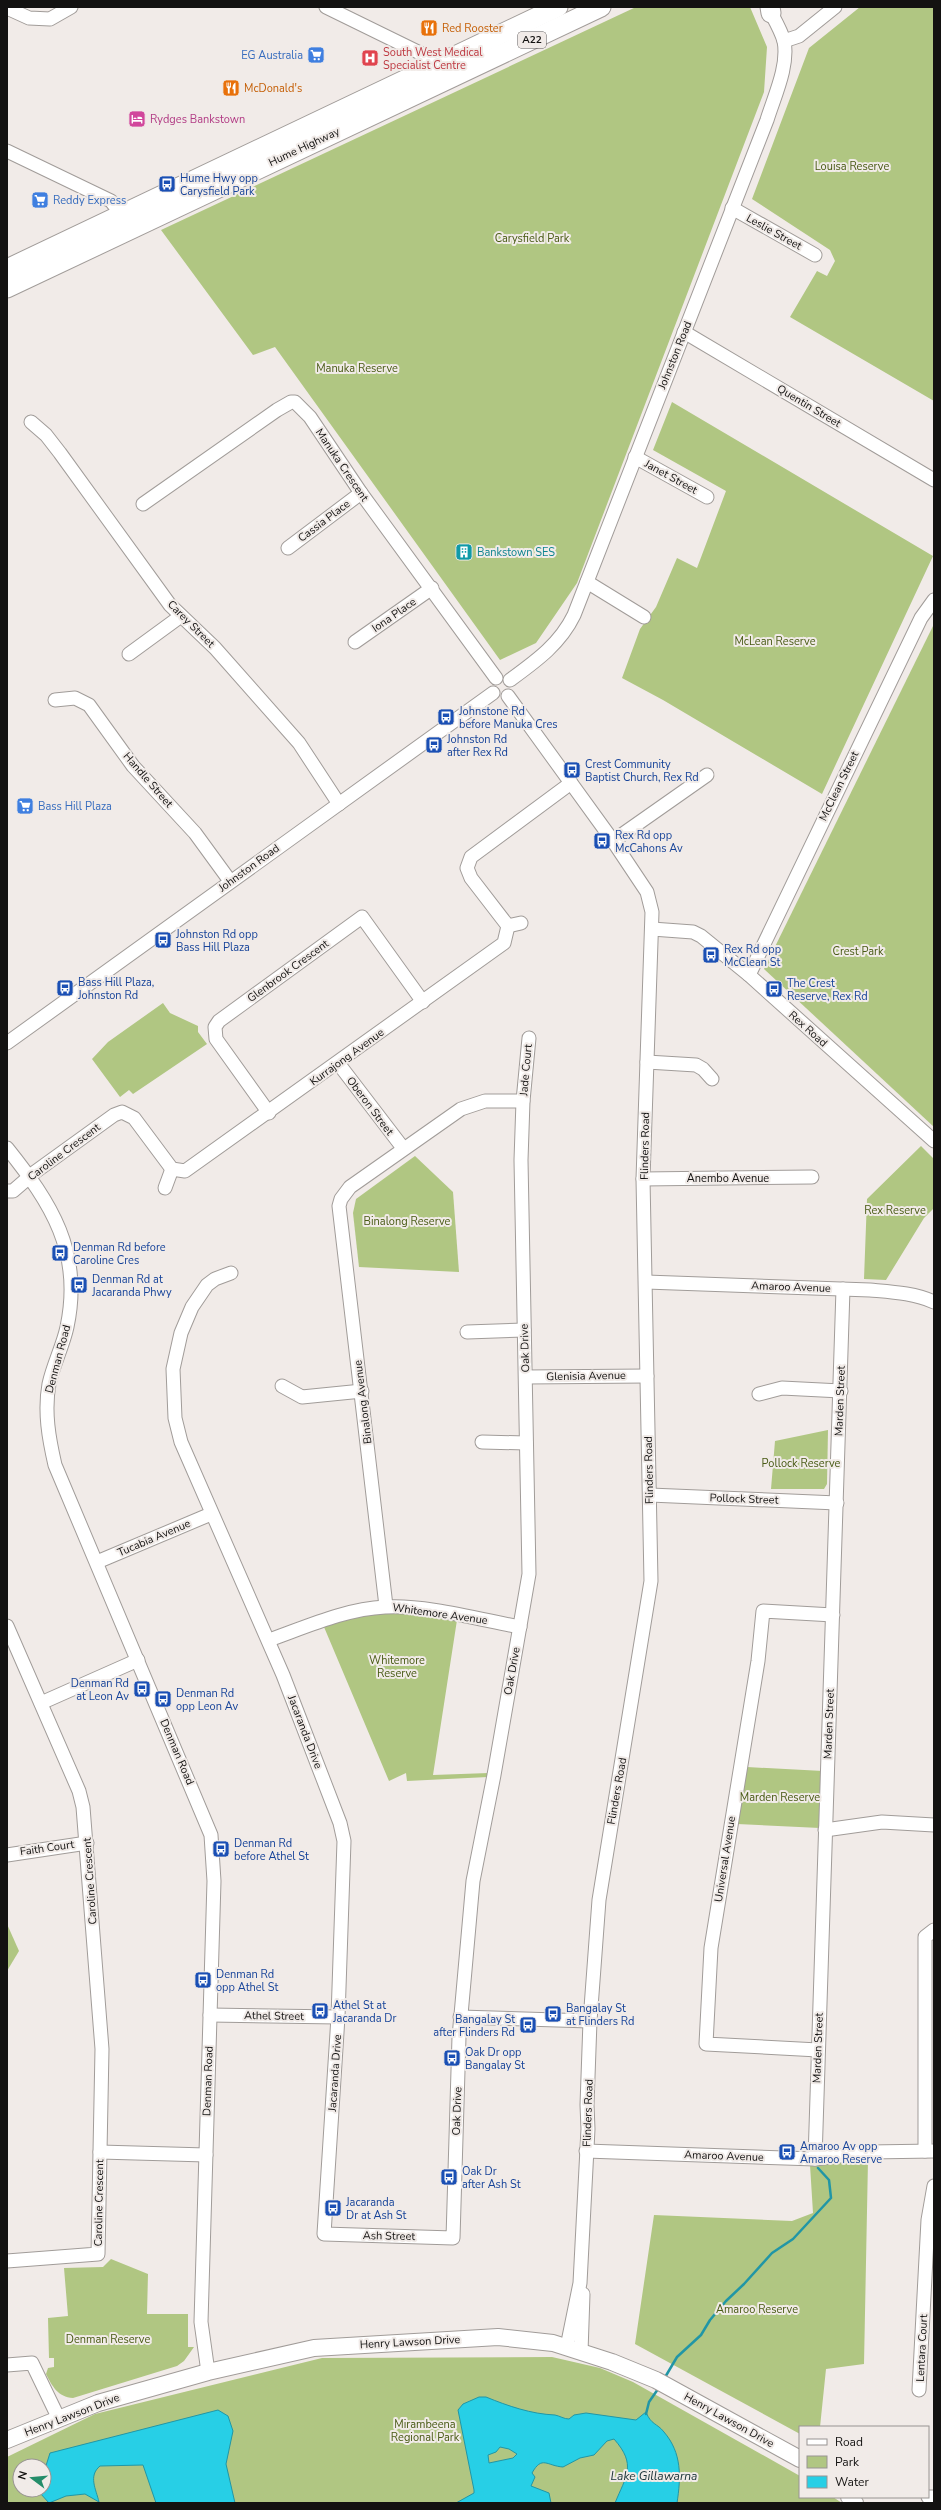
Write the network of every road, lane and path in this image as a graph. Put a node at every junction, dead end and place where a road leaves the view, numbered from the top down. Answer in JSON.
{"nodes":[{"id":1,"x":70,"y":7,"type":"edge"},
{"id":2,"x":326,"y":7,"type":"edge"},
{"id":3,"x":558,"y":7,"type":"edge"},
{"id":4,"x":601,"y":7,"type":"edge"},
{"id":5,"x":835,"y":7,"type":"edge"},
{"id":6,"x":7,"y":8,"type":"edge"},
{"id":7,"x":769,"y":9,"type":"edge"},
{"id":8,"x":784,"y":41,"type":"junction"},
{"id":9,"x":431,"y":68,"type":"junction"},
{"id":10,"x":7,"y":151,"type":"edge"},
{"id":11,"x":732,"y":208,"type":"junction"},
{"id":12,"x":122,"y":215,"type":"junction"},
{"id":13,"x":815,"y":255,"type":"dead end"},
{"id":14,"x":7,"y":269,"type":"edge"},
{"id":15,"x":7,"y":288,"type":"edge"},
{"id":16,"x":684,"y":332,"type":"junction"},
{"id":17,"x":31,"y":422,"type":"dead end"},
{"id":18,"x":635,"y":457,"type":"junction"},
{"id":19,"x":934,"y":480,"type":"edge"},
{"id":20,"x":361,"y":494,"type":"junction"},
{"id":21,"x":707,"y":496,"type":"dead end"},
{"id":22,"x":143,"y":504,"type":"dead end"},
{"id":23,"x":288,"y":548,"type":"dead end"},
{"id":24,"x":587,"y":582,"type":"junction"},
{"id":25,"x":432,"y":588,"type":"junction"},
{"id":26,"x":934,"y":600,"type":"edge"},
{"id":27,"x":181,"y":616,"type":"junction"},
{"id":28,"x":644,"y":617,"type":"dead end"},
{"id":29,"x":355,"y":642,"type":"dead end"},
{"id":30,"x":129,"y":654,"type":"dead end"},
{"id":31,"x":496,"y":678,"type":"junction"},
{"id":32,"x":510,"y":680,"type":"junction"},
{"id":33,"x":493,"y":693,"type":"junction"},
{"id":34,"x":508,"y":696,"type":"junction"},
{"id":35,"x":55,"y":700,"type":"dead end"},
{"id":36,"x":706,"y":775,"type":"dead end"},
{"id":37,"x":571,"y":783,"type":"junction"},
{"id":38,"x":339,"y":804,"type":"junction"},
{"id":39,"x":613,"y":841,"type":"junction"},
{"id":40,"x":230,"y":881,"type":"junction"},
{"id":41,"x":652,"y":929,"type":"junction"},
{"id":42,"x":749,"y":975,"type":"junction"},
{"id":43,"x":423,"y":1002,"type":"junction"},
{"id":44,"x":529,"y":1038,"type":"dead end"},
{"id":45,"x":7,"y":1043,"type":"edge"},
{"id":46,"x":647,"y":1062,"type":"junction"},
{"id":47,"x":338,"y":1063,"type":"junction"},
{"id":48,"x":712,"y":1079,"type":"dead end"},
{"id":49,"x":522,"y":1101,"type":"junction"},
{"id":50,"x":269,"y":1113,"type":"junction"},
{"id":51,"x":934,"y":1141,"type":"edge"},
{"id":52,"x":7,"y":1148,"type":"edge"},
{"id":53,"x":403,"y":1148,"type":"junction"},
{"id":54,"x":21,"y":1166,"type":"junction"},
{"id":55,"x":172,"y":1169,"type":"junction"},
{"id":56,"x":29,"y":1177,"type":"junction"},
{"id":57,"x":812,"y":1177,"type":"dead end"},
{"id":58,"x":644,"y":1179,"type":"junction"},
{"id":59,"x":165,"y":1188,"type":"dead end"},
{"id":60,"x":7,"y":1190,"type":"edge"},
{"id":61,"x":231,"y":1273,"type":"dead end"},
{"id":62,"x":646,"y":1282,"type":"junction"},
{"id":63,"x":844,"y":1289,"type":"junction"},
{"id":64,"x":934,"y":1302,"type":"edge"},
{"id":65,"x":524,"y":1330,"type":"junction"},
{"id":66,"x":467,"y":1332,"type":"dead end"},
{"id":67,"x":647,"y":1376,"type":"junction"},
{"id":68,"x":526,"y":1377,"type":"junction"},
{"id":69,"x":282,"y":1386,"type":"dead end"},
{"id":70,"x":362,"y":1391,"type":"junction"},
{"id":71,"x":841,"y":1391,"type":"junction"},
{"id":72,"x":758,"y":1394,"type":"dead end"},
{"id":73,"x":482,"y":1442,"type":"dead end"},
{"id":74,"x":526,"y":1443,"type":"junction"},
{"id":75,"x":650,"y":1495,"type":"junction"},
{"id":76,"x":837,"y":1503,"type":"junction"},
{"id":77,"x":211,"y":1514,"type":"junction"},
{"id":78,"x":97,"y":1562,"type":"junction"},
{"id":79,"x":386,"y":1606,"type":"junction"},
{"id":80,"x":833,"y":1615,"type":"junction"},
{"id":81,"x":7,"y":1626,"type":"edge"},
{"id":82,"x":520,"y":1627,"type":"junction"},
{"id":83,"x":269,"y":1640,"type":"junction"},
{"id":84,"x":138,"y":1660,"type":"junction"},
{"id":85,"x":41,"y":1703,"type":"junction"},
{"id":86,"x":934,"y":1825,"type":"edge"},
{"id":87,"x":826,"y":1830,"type":"junction"},
{"id":88,"x":87,"y":1843,"type":"junction"},
{"id":89,"x":7,"y":1855,"type":"edge"},
{"id":90,"x":934,"y":1930,"type":"edge"},
{"id":91,"x":210,"y":2015,"type":"junction"},
{"id":92,"x":338,"y":2017,"type":"junction"},
{"id":93,"x":460,"y":2017,"type":"junction"},
{"id":94,"x":590,"y":2022,"type":"junction"},
{"id":95,"x":818,"y":2050,"type":"junction"},
{"id":96,"x":586,"y":2151,"type":"junction"},
{"id":97,"x":930,"y":2151,"type":"edge"},
{"id":98,"x":100,"y":2152,"type":"junction"},
{"id":99,"x":206,"y":2155,"type":"junction"},
{"id":100,"x":815,"y":2160,"type":"junction"},
{"id":101,"x":934,"y":2186,"type":"edge"},
{"id":102,"x":324,"y":2234,"type":"joint"},
{"id":103,"x":453,"y":2238,"type":"joint"},
{"id":104,"x":7,"y":2261,"type":"edge"},
{"id":105,"x":574,"y":2350,"type":"junction"},
{"id":106,"x":7,"y":2365,"type":"edge"},
{"id":107,"x":208,"y":2372,"type":"junction"},
{"id":108,"x":920,"y":2390,"type":"dead end"},
{"id":109,"x":59,"y":2419,"type":"junction"},
{"id":110,"x":7,"y":2440,"type":"edge"},
{"id":111,"x":799,"y":2458,"type":"edge"}],
"edges":[{"from":1,"to":6,"type":"street"},
{"from":2,"to":9,"type":"street"},
{"from":3,"to":9,"type":"highway","name":"Hume Highway","number":"A22"},
{"from":4,"to":15,"type":"highway","name":"Hume Highway","number":"A22"},
{"from":5,"to":8,"type":"street"},
{"from":7,"to":8,"type":"street","name":"Johnston Road"},
{"from":8,"to":11,"type":"street","name":"Johnston Road"},
{"from":9,"to":12,"type":"highway","name":"Hume Highway","number":"A22"},
{"from":10,"to":12,"type":"street"},
{"from":11,"to":13,"type":"street","name":"Leslie Street"},
{"from":11,"to":16,"type":"street","name":"Johnston Road"},
{"from":12,"to":14,"type":"highway","name":"Hume Highway","number":"A22"},
{"from":16,"to":18,"type":"street","name":"Johnston Road"},
{"from":16,"to":19,"type":"street","name":"Quentin Street"},
{"from":17,"to":27,"type":"street","name":"Carey Street"},
{"from":18,"to":21,"type":"street","name":"Janet Street"},
{"from":18,"to":24,"type":"street","name":"Johnston Road"},
{"from":20,"to":22,"type":"street","name":"Manuka Crescent"},
{"from":20,"to":23,"type":"street","name":"Cassia Place"},
{"from":20,"to":25,"type":"street","name":"Manuka Crescent"},
{"from":24,"to":28,"type":"street"},
{"from":24,"to":32,"type":"street","name":"Johnston Road"},
{"from":25,"to":29,"type":"street","name":"Iona Place"},
{"from":25,"to":31,"type":"street","name":"Manuka Crescent"},
{"from":26,"to":42,"type":"street","name":"McClean Street"},
{"from":27,"to":30,"type":"street"},
{"from":27,"to":38,"type":"street","name":"Carey Street"},
{"from":31,"to":32,"type":"street"},
{"from":31,"to":33,"type":"street"},
{"from":32,"to":34,"type":"street"},
{"from":33,"to":34,"type":"street"},
{"from":33,"to":38,"type":"street","name":"Johnston Road"},
{"from":34,"to":37,"type":"street","name":"Flinders Road"},
{"from":35,"to":40,"type":"street","name":"Handle Street"},
{"from":36,"to":39,"type":"street"},
{"from":37,"to":39,"type":"street","name":"Flinders Road"},
{"from":37,"to":43,"type":"street","name":"Kurrajong Avenue"},
{"from":38,"to":40,"type":"street","name":"Johnston Road"},
{"from":39,"to":41,"type":"street","name":"Flinders Road"},
{"from":40,"to":45,"type":"street","name":"Johnston Road"},
{"from":41,"to":42,"type":"street","name":"Rex Road"},
{"from":41,"to":46,"type":"street","name":"Flinders Road"},
{"from":42,"to":51,"type":"street","name":"Rex Road"},
{"from":43,"to":47,"type":"street","name":"Kurrajong Avenue"},
{"from":43,"to":50,"type":"street","name":"Glenbrook Crescent"},
{"from":44,"to":49,"type":"street","name":"Jade Court"},
{"from":46,"to":48,"type":"street"},
{"from":46,"to":58,"type":"street","name":"Flinders Road"},
{"from":47,"to":50,"type":"street","name":"Kurrajong Avenue"},
{"from":47,"to":53,"type":"street","name":"Oberon Street"},
{"from":49,"to":53,"type":"street","name":"Binalong Avenue"},
{"from":49,"to":65,"type":"street","name":"Oak Drive"},
{"from":50,"to":55,"type":"street","name":"Kurrajong Avenue"},
{"from":52,"to":54,"type":"street","name":"Denman Road"},
{"from":53,"to":70,"type":"street","name":"Binalong Avenue"},
{"from":54,"to":56,"type":"street","name":"Denman Road"},
{"from":54,"to":60,"type":"street","name":"Caroline Crescent"},
{"from":55,"to":56,"type":"street","name":"Caroline Crescent"},
{"from":55,"to":59,"type":"street"},
{"from":56,"to":60,"type":"street","name":"Caroline Crescent"},
{"from":56,"to":78,"type":"street","name":"Denman Road"},
{"from":57,"to":58,"type":"street","name":"Anembo Avenue"},
{"from":58,"to":62,"type":"street","name":"Flinders Road"},
{"from":61,"to":77,"type":"street","name":"Jacaranda Drive"},
{"from":62,"to":63,"type":"street","name":"Amaroo Avenue"},
{"from":62,"to":67,"type":"street","name":"Flinders Road"},
{"from":63,"to":64,"type":"street","name":"Amaroo Avenue"},
{"from":63,"to":71,"type":"street","name":"Marden Street"},
{"from":65,"to":66,"type":"street"},
{"from":65,"to":68,"type":"street","name":"Oak Drive"},
{"from":67,"to":68,"type":"street","name":"Glenisia Avenue"},
{"from":67,"to":75,"type":"street","name":"Flinders Road"},
{"from":68,"to":74,"type":"street","name":"Oak Drive"},
{"from":69,"to":70,"type":"street"},
{"from":70,"to":79,"type":"street","name":"Binalong Avenue"},
{"from":71,"to":72,"type":"street"},
{"from":71,"to":76,"type":"street","name":"Marden Street"},
{"from":73,"to":74,"type":"street"},
{"from":74,"to":82,"type":"street","name":"Oak Drive"},
{"from":75,"to":76,"type":"street","name":"Pollock Street"},
{"from":75,"to":94,"type":"street","name":"Flinders Road"},
{"from":76,"to":80,"type":"street","name":"Marden Street"},
{"from":77,"to":78,"type":"street","name":"Tucabia Avenue"},
{"from":77,"to":83,"type":"street","name":"Jacaranda Drive"},
{"from":78,"to":84,"type":"street","name":"Denman Road"},
{"from":79,"to":82,"type":"street","name":"Whitemore Avenue"},
{"from":79,"to":83,"type":"street","name":"Whitemore Avenue"},
{"from":80,"to":87,"type":"street","name":"Marden Street"},
{"from":80,"to":95,"type":"street","name":"Universal Avenue"},
{"from":81,"to":85,"type":"street","name":"Caroline Crescent"},
{"from":82,"to":93,"type":"street","name":"Oak Drive"},
{"from":83,"to":92,"type":"street","name":"Jacaranda Drive"},
{"from":84,"to":85,"type":"street"},
{"from":84,"to":91,"type":"street","name":"Denman Road"},
{"from":85,"to":88,"type":"street","name":"Caroline Crescent"},
{"from":86,"to":87,"type":"street"},
{"from":87,"to":95,"type":"street","name":"Marden Street"},
{"from":88,"to":89,"type":"street","name":"Faith Court"},
{"from":88,"to":98,"type":"street","name":"Caroline Crescent"},
{"from":90,"to":97,"type":"street"},
{"from":91,"to":92,"type":"street","name":"Athel Street"},
{"from":91,"to":99,"type":"street","name":"Denman Road"},
{"from":92,"to":102,"type":"street","name":"Jacaranda Drive"},
{"from":93,"to":94,"type":"street"},
{"from":93,"to":103,"type":"street","name":"Oak Drive"},
{"from":94,"to":96,"type":"street","name":"Flinders Road"},
{"from":95,"to":100,"type":"street","name":"Marden Street"},
{"from":96,"to":100,"type":"street","name":"Amaroo Avenue"},
{"from":96,"to":105,"type":"street","name":"Flinders Road"},
{"from":97,"to":100,"type":"street","name":"Amaroo Avenue"},
{"from":98,"to":99,"type":"street","name":"Caroline Crescent"},
{"from":98,"to":104,"type":"street","name":"Caroline Crescent"},
{"from":99,"to":107,"type":"street","name":"Denman Road"},
{"from":101,"to":108,"type":"street","name":"Lentara Court"},
{"from":102,"to":103,"type":"street","name":"Ash Street"},
{"from":105,"to":107,"type":"main road","name":"Henry Lawson Drive"},
{"from":105,"to":111,"type":"main road","name":"Henry Lawson Drive"},
{"from":106,"to":109,"type":"street"},
{"from":107,"to":109,"type":"main road","name":"Henry Lawson Drive"},
{"from":109,"to":110,"type":"main road","name":"Henry Lawson Drive"}]}
